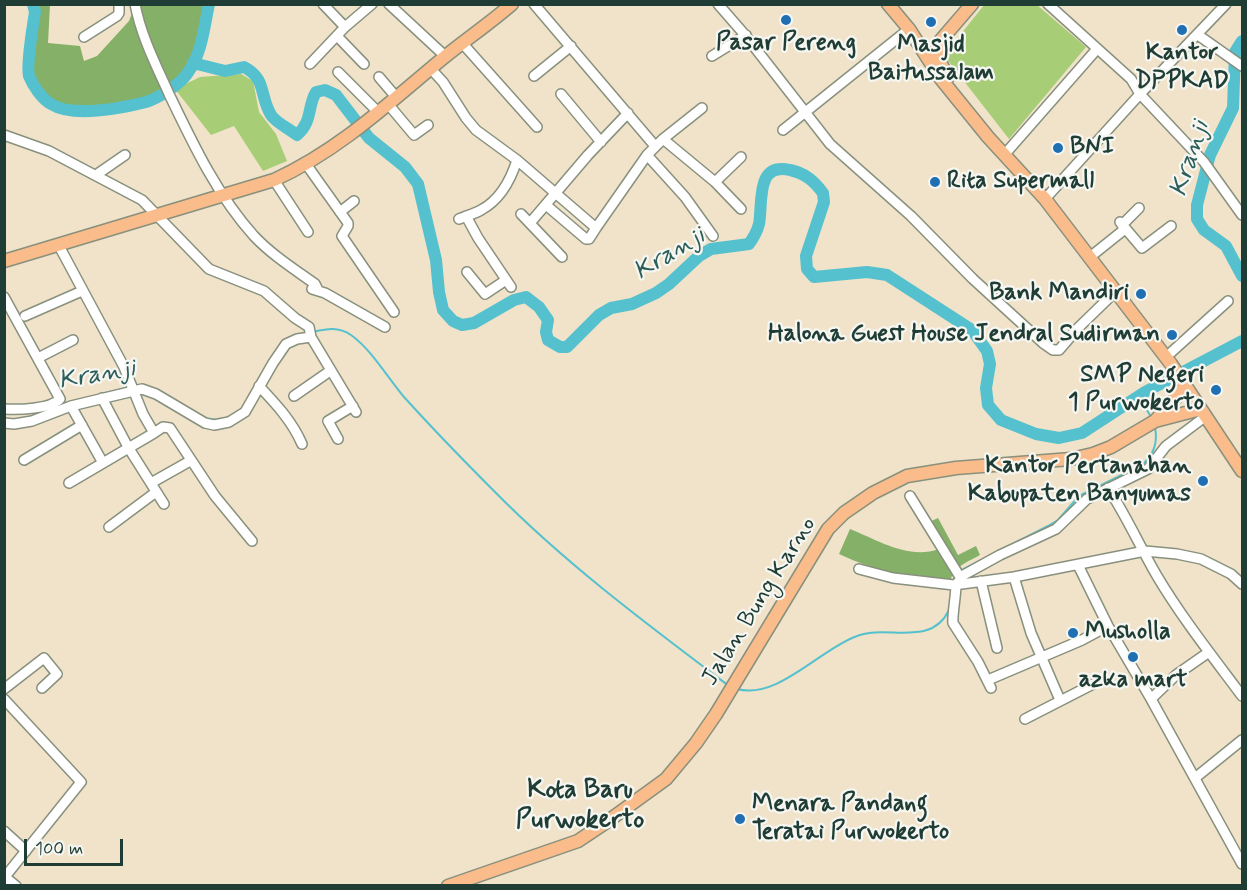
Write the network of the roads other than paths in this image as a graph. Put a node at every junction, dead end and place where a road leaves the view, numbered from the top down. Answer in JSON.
{"nodes":[{"id":1,"x":119,"y":4,"type":"edge"},
{"id":2,"x":135,"y":4,"type":"edge"},
{"id":3,"x":323,"y":4,"type":"edge"},
{"id":4,"x":372,"y":4,"type":"edge"},
{"id":5,"x":389,"y":4,"type":"edge"},
{"id":6,"x":512,"y":4,"type":"edge"},
{"id":7,"x":534,"y":4,"type":"edge"},
{"id":8,"x":888,"y":4,"type":"edge"},
{"id":9,"x":972,"y":4,"type":"edge"},
{"id":10,"x":1048,"y":4,"type":"edge"},
{"id":11,"x":1226,"y":4,"type":"edge"},
{"id":12,"x":724,"y":6,"type":"edge"},
{"id":13,"x":345,"y":27,"type":"junction"},
{"id":14,"x":746,"y":35,"type":"junction"},
{"id":15,"x":913,"y":35,"type":"junction"},
{"id":16,"x":1198,"y":35,"type":"junction"},
{"id":17,"x":337,"y":36,"type":"junction"},
{"id":18,"x":84,"y":37,"type":"dead end"},
{"id":19,"x":463,"y":44,"type":"junction"},
{"id":20,"x":939,"y":45,"type":"junction"},
{"id":21,"x":571,"y":46,"type":"junction"},
{"id":22,"x":1097,"y":49,"type":"junction"},
{"id":23,"x":445,"y":56,"type":"junction"},
{"id":24,"x":712,"y":56,"type":"dead end"},
{"id":25,"x":310,"y":64,"type":"dead end"},
{"id":26,"x":364,"y":64,"type":"dead end"},
{"id":27,"x":1242,"y":66,"type":"edge"},
{"id":28,"x":431,"y":69,"type":"junction"},
{"id":29,"x":338,"y":72,"type":"dead end"},
{"id":30,"x":534,"y":76,"type":"dead end"},
{"id":31,"x":379,"y":77,"type":"dead end"},
{"id":32,"x":1131,"y":80,"type":"junction"},
{"id":33,"x":1148,"y":86,"type":"junction"},
{"id":34,"x":561,"y":94,"type":"dead end"},
{"id":35,"x":1140,"y":94,"type":"junction"},
{"id":36,"x":385,"y":106,"type":"junction"},
{"id":37,"x":702,"y":108,"type":"dead end"},
{"id":38,"x":804,"y":111,"type":"junction"},
{"id":39,"x":628,"y":113,"type":"junction"},
{"id":40,"x":428,"y":124,"type":"dead end"},
{"id":41,"x":537,"y":127,"type":"dead end"},
{"id":42,"x":783,"y":130,"type":"dead end"},
{"id":43,"x":4,"y":135,"type":"edge"},
{"id":44,"x":663,"y":138,"type":"junction"},
{"id":45,"x":601,"y":142,"type":"junction"},
{"id":46,"x":655,"y":146,"type":"junction"},
{"id":47,"x":1003,"y":151,"type":"junction"},
{"id":48,"x":125,"y":155,"type":"dead end"},
{"id":49,"x":646,"y":155,"type":"junction"},
{"id":50,"x":741,"y":157,"type":"dead end"},
{"id":51,"x":517,"y":160,"type":"junction"},
{"id":52,"x":306,"y":164,"type":"junction"},
{"id":53,"x":96,"y":175,"type":"junction"},
{"id":54,"x":274,"y":180,"type":"junction"},
{"id":55,"x":715,"y":182,"type":"junction"},
{"id":56,"x":557,"y":193,"type":"junction"},
{"id":57,"x":221,"y":197,"type":"junction"},
{"id":58,"x":1045,"y":199,"type":"junction"},
{"id":59,"x":354,"y":201,"type":"dead end"},
{"id":60,"x":546,"y":206,"type":"junction"},
{"id":61,"x":1139,"y":208,"type":"dead end"},
{"id":62,"x":741,"y":209,"type":"dead end"},
{"id":63,"x":340,"y":212,"type":"junction"},
{"id":64,"x":521,"y":214,"type":"dead end"},
{"id":65,"x":1242,"y":215,"type":"edge"},
{"id":66,"x":159,"y":216,"type":"junction"},
{"id":67,"x":530,"y":223,"type":"junction"},
{"id":68,"x":1122,"y":225,"type":"junction"},
{"id":69,"x":1171,"y":226,"type":"dead end"},
{"id":70,"x":596,"y":228,"type":"junction"},
{"id":71,"x":308,"y":232,"type":"dead end"},
{"id":72,"x":713,"y":236,"type":"dead end"},
{"id":73,"x":58,"y":244,"type":"junction"},
{"id":74,"x":562,"y":257,"type":"dead end"},
{"id":75,"x":1090,"y":257,"type":"junction"},
{"id":76,"x":4,"y":261,"type":"edge"},
{"id":77,"x":467,"y":272,"type":"dead end"},
{"id":78,"x":82,"y":291,"type":"junction"},
{"id":79,"x":1116,"y":291,"type":"junction"},
{"id":80,"x":4,"y":297,"type":"edge"},
{"id":81,"x":1228,"y":301,"type":"dead end"},
{"id":82,"x":394,"y":312,"type":"dead end"},
{"id":83,"x":25,"y":316,"type":"dead end"},
{"id":84,"x":385,"y":327,"type":"dead end"},
{"id":85,"x":311,"y":334,"type":"junction"},
{"id":86,"x":73,"y":340,"type":"dead end"},
{"id":87,"x":38,"y":358,"type":"junction"},
{"id":88,"x":1168,"y":360,"type":"junction"},
{"id":89,"x":330,"y":370,"type":"junction"},
{"id":90,"x":1184,"y":384,"type":"junction"},
{"id":91,"x":259,"y":386,"type":"junction"},
{"id":92,"x":133,"y":389,"type":"junction"},
{"id":93,"x":294,"y":396,"type":"dead end"},
{"id":94,"x":102,"y":398,"type":"junction"},
{"id":95,"x":71,"y":406,"type":"junction"},
{"id":96,"x":4,"y":409,"type":"edge"},
{"id":97,"x":1203,"y":412,"type":"junction"},
{"id":98,"x":1152,"y":422,"type":"junction"},
{"id":99,"x":4,"y":423,"type":"edge"},
{"id":100,"x":82,"y":425,"type":"junction"},
{"id":101,"x":154,"y":433,"type":"junction"},
{"id":102,"x":338,"y":439,"type":"dead end"},
{"id":103,"x":302,"y":444,"type":"dead end"},
{"id":104,"x":128,"y":447,"type":"junction"},
{"id":105,"x":24,"y":460,"type":"dead end"},
{"id":106,"x":190,"y":461,"type":"junction"},
{"id":107,"x":103,"y":463,"type":"junction"},
{"id":108,"x":1242,"y":471,"type":"edge"},
{"id":109,"x":69,"y":483,"type":"dead end"},
{"id":110,"x":151,"y":483,"type":"junction"},
{"id":111,"x":1108,"y":488,"type":"junction"},
{"id":112,"x":156,"y":492,"type":"junction"},
{"id":113,"x":910,"y":496,"type":"dead end"},
{"id":114,"x":164,"y":504,"type":"dead end"},
{"id":115,"x":109,"y":527,"type":"dead end"},
{"id":116,"x":252,"y":541,"type":"dead end"},
{"id":117,"x":1145,"y":551,"type":"junction"},
{"id":118,"x":1078,"y":565,"type":"junction"},
{"id":119,"x":859,"y":568,"type":"dead end"},
{"id":120,"x":1014,"y":577,"type":"junction"},
{"id":121,"x":955,"y":580,"type":"junction"},
{"id":122,"x":981,"y":581,"type":"junction"},
{"id":123,"x":1242,"y":584,"type":"edge"},
{"id":124,"x":1108,"y":626,"type":"junction"},
{"id":125,"x":997,"y":648,"type":"dead end"},
{"id":126,"x":1209,"y":652,"type":"junction"},
{"id":127,"x":1041,"y":658,"type":"junction"},
{"id":128,"x":1101,"y":680,"type":"dead end"},
{"id":129,"x":42,"y":688,"type":"dead end"},
{"id":130,"x":4,"y":689,"type":"edge"},
{"id":131,"x":1242,"y":696,"type":"edge"},
{"id":132,"x":4,"y":699,"type":"edge"},
{"id":133,"x":1151,"y":699,"type":"junction"},
{"id":134,"x":1060,"y":700,"type":"junction"},
{"id":135,"x":1025,"y":718,"type":"dead end"},
{"id":136,"x":1242,"y":740,"type":"edge"},
{"id":137,"x":1195,"y":778,"type":"junction"},
{"id":138,"x":81,"y":782,"type":"junction"},
{"id":139,"x":90,"y":789,"type":"dead end"},
{"id":140,"x":4,"y":831,"type":"edge"},
{"id":141,"x":26,"y":851,"type":"junction"},
{"id":142,"x":1242,"y":864,"type":"edge"},
{"id":143,"x":5,"y":877,"type":"edge"},
{"id":144,"x":16,"y":885,"type":"edge"},
{"id":145,"x":448,"y":885,"type":"edge"}],
"edges":[{"from":1,"to":18,"type":"street"},
{"from":2,"to":57,"type":"street"},
{"from":3,"to":13,"type":"street"},
{"from":4,"to":13,"type":"street"},
{"from":5,"to":23,"type":"street"},
{"from":6,"to":19,"type":"main road"},
{"from":7,"to":21,"type":"street"},
{"from":8,"to":15,"type":"main road"},
{"from":9,"to":20,"type":"main road"},
{"from":10,"to":22,"type":"street"},
{"from":11,"to":16,"type":"street"},
{"from":12,"to":14,"type":"street"},
{"from":13,"to":17,"type":"street"},
{"from":14,"to":24,"type":"street"},
{"from":14,"to":38,"type":"street"},
{"from":15,"to":20,"type":"main road"},
{"from":15,"to":38,"type":"street"},
{"from":15,"to":47,"type":"main road"},
{"from":16,"to":27,"type":"street"},
{"from":16,"to":33,"type":"street"},
{"from":17,"to":25,"type":"street"},
{"from":17,"to":26,"type":"street"},
{"from":19,"to":23,"type":"main road"},
{"from":19,"to":41,"type":"street"},
{"from":20,"to":47,"type":"main road"},
{"from":21,"to":30,"type":"street"},
{"from":21,"to":39,"type":"street"},
{"from":22,"to":32,"type":"street"},
{"from":22,"to":47,"type":"street"},
{"from":23,"to":28,"type":"main road"},
{"from":28,"to":36,"type":"main road"},
{"from":28,"to":51,"type":"street"},
{"from":29,"to":36,"type":"street"},
{"from":31,"to":36,"type":"street"},
{"from":32,"to":33,"type":"street"},
{"from":32,"to":35,"type":"street"},
{"from":33,"to":35,"type":"street"},
{"from":34,"to":45,"type":"street"},
{"from":35,"to":58,"type":"street"},
{"from":35,"to":65,"type":"street"},
{"from":36,"to":40,"type":"street"},
{"from":36,"to":52,"type":"main road"},
{"from":37,"to":44,"type":"street"},
{"from":38,"to":42,"type":"street"},
{"from":38,"to":79,"type":"street"},
{"from":39,"to":45,"type":"street"},
{"from":39,"to":46,"type":"street"},
{"from":43,"to":53,"type":"street"},
{"from":44,"to":46,"type":"street"},
{"from":44,"to":55,"type":"street"},
{"from":45,"to":56,"type":"street"},
{"from":46,"to":49,"type":"street"},
{"from":47,"to":58,"type":"main road"},
{"from":48,"to":53,"type":"street"},
{"from":49,"to":70,"type":"street"},
{"from":49,"to":72,"type":"street"},
{"from":50,"to":55,"type":"street"},
{"from":51,"to":56,"type":"street"},
{"from":51,"to":77,"type":"street"},
{"from":52,"to":54,"type":"main road"},
{"from":52,"to":63,"type":"street"},
{"from":53,"to":66,"type":"street"},
{"from":54,"to":57,"type":"main road"},
{"from":54,"to":71,"type":"street"},
{"from":55,"to":62,"type":"street"},
{"from":56,"to":60,"type":"street"},
{"from":56,"to":70,"type":"street"},
{"from":57,"to":66,"type":"main road"},
{"from":57,"to":84,"type":"street"},
{"from":58,"to":75,"type":"main road"},
{"from":59,"to":63,"type":"street"},
{"from":60,"to":67,"type":"street"},
{"from":60,"to":70,"type":"street"},
{"from":61,"to":68,"type":"street"},
{"from":63,"to":82,"type":"street"},
{"from":64,"to":67,"type":"street"},
{"from":66,"to":73,"type":"main road"},
{"from":66,"to":85,"type":"street"},
{"from":67,"to":74,"type":"street"},
{"from":68,"to":69,"type":"street"},
{"from":68,"to":75,"type":"street"},
{"from":73,"to":76,"type":"main road"},
{"from":73,"to":78,"type":"street"},
{"from":75,"to":79,"type":"main road"},
{"from":78,"to":83,"type":"street"},
{"from":78,"to":92,"type":"street"},
{"from":79,"to":88,"type":"main road"},
{"from":80,"to":87,"type":"street"},
{"from":81,"to":88,"type":"street"},
{"from":85,"to":89,"type":"street"},
{"from":85,"to":91,"type":"street"},
{"from":86,"to":87,"type":"street"},
{"from":87,"to":96,"type":"street"},
{"from":88,"to":90,"type":"main road"},
{"from":89,"to":93,"type":"street"},
{"from":89,"to":102,"type":"street"},
{"from":90,"to":97,"type":"main road"},
{"from":90,"to":98,"type":"main road"},
{"from":91,"to":92,"type":"street"},
{"from":91,"to":103,"type":"street"},
{"from":92,"to":94,"type":"street"},
{"from":92,"to":101,"type":"street"},
{"from":94,"to":95,"type":"street"},
{"from":94,"to":104,"type":"street"},
{"from":95,"to":99,"type":"street"},
{"from":95,"to":100,"type":"street"},
{"from":97,"to":98,"type":"main road"},
{"from":97,"to":108,"type":"main road"},
{"from":97,"to":111,"type":"street"},
{"from":98,"to":145,"type":"main road","name":"Jalan Bung Karno"},
{"from":100,"to":105,"type":"street"},
{"from":100,"to":107,"type":"street"},
{"from":101,"to":104,"type":"street"},
{"from":101,"to":106,"type":"street"},
{"from":104,"to":107,"type":"street"},
{"from":104,"to":110,"type":"street"},
{"from":106,"to":110,"type":"street"},
{"from":106,"to":116,"type":"street"},
{"from":107,"to":109,"type":"street"},
{"from":110,"to":112,"type":"street"},
{"from":111,"to":117,"type":"street"},
{"from":111,"to":121,"type":"street"},
{"from":112,"to":114,"type":"street"},
{"from":112,"to":115,"type":"street"},
{"from":113,"to":121,"type":"street"},
{"from":117,"to":118,"type":"street"},
{"from":117,"to":123,"type":"street"},
{"from":117,"to":126,"type":"street"},
{"from":118,"to":120,"type":"street"},
{"from":118,"to":124,"type":"street"},
{"from":119,"to":121,"type":"street"},
{"from":120,"to":122,"type":"street"},
{"from":120,"to":127,"type":"street"},
{"from":121,"to":122,"type":"street"},
{"from":121,"to":127,"type":"street"},
{"from":122,"to":125,"type":"street"},
{"from":124,"to":127,"type":"street"},
{"from":124,"to":133,"type":"street"},
{"from":126,"to":131,"type":"street"},
{"from":126,"to":133,"type":"street"},
{"from":127,"to":134,"type":"street"},
{"from":128,"to":134,"type":"street"},
{"from":129,"to":130,"type":"street"},
{"from":132,"to":138,"type":"street"},
{"from":133,"to":137,"type":"street"},
{"from":134,"to":135,"type":"street"},
{"from":136,"to":137,"type":"street"},
{"from":137,"to":142,"type":"street"},
{"from":138,"to":139,"type":"street"},
{"from":138,"to":141,"type":"street"},
{"from":140,"to":141,"type":"street"},
{"from":141,"to":143,"type":"street"},
{"from":143,"to":144,"type":"street"}]}
